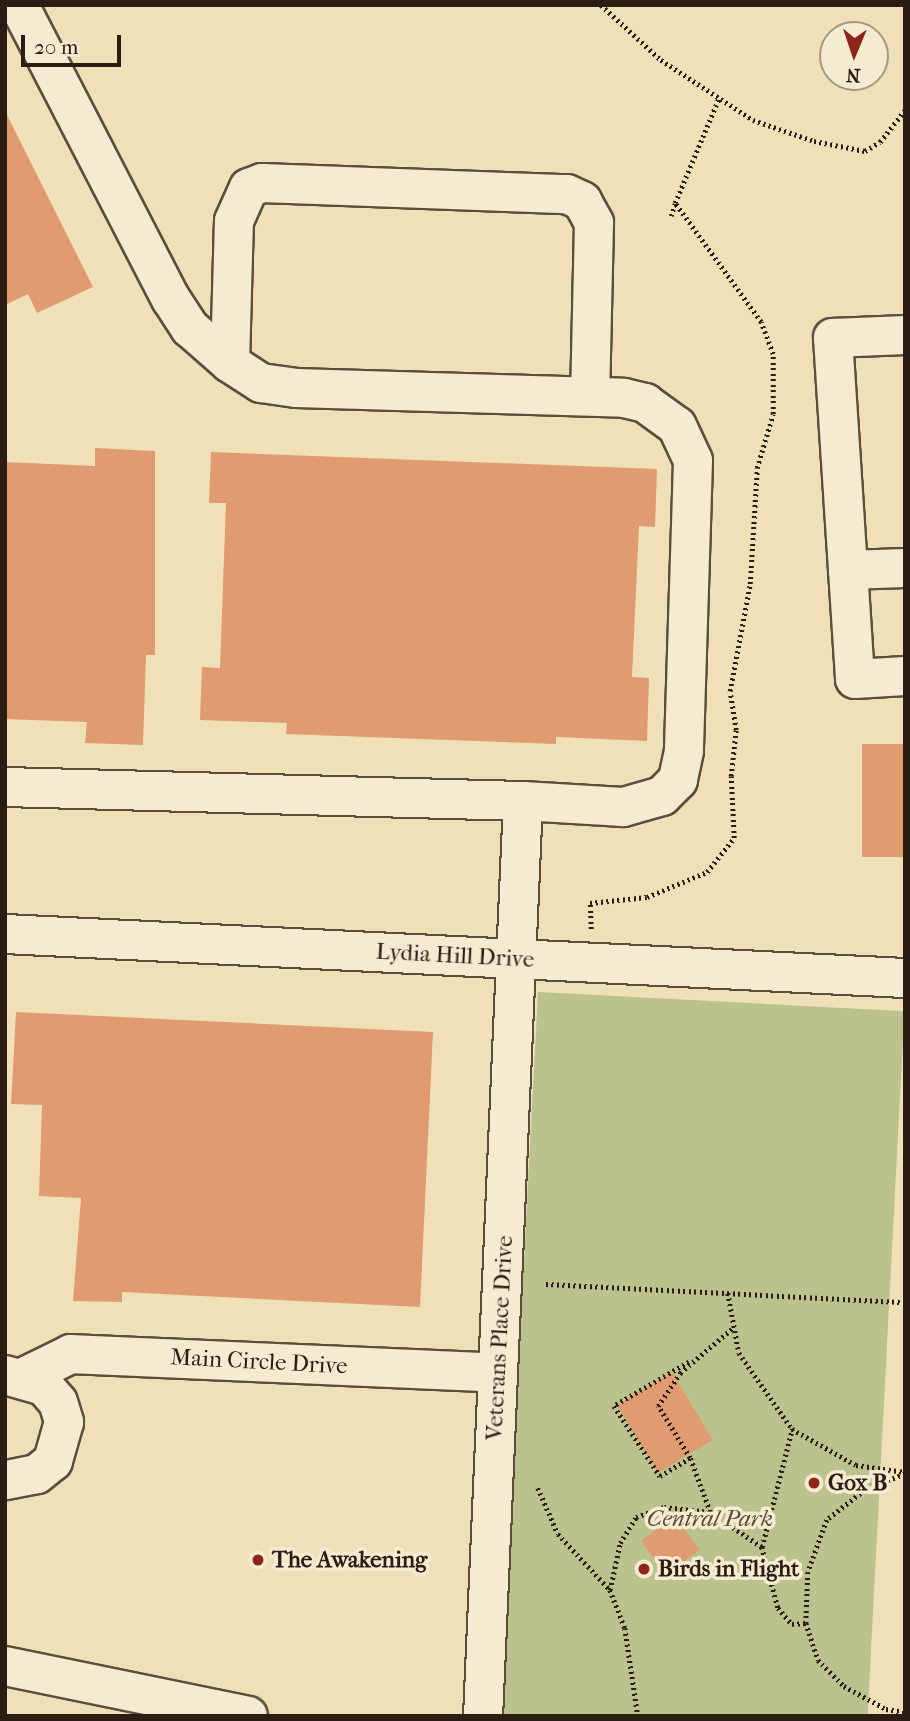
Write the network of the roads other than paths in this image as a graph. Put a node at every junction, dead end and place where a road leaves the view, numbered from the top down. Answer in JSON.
{"nodes":[{"id":1,"x":19,"y":5,"type":"edge"},
{"id":2,"x":905,"y":335,"type":"edge"},
{"id":3,"x":230,"y":363,"type":"junction"},
{"id":4,"x":590,"y":396,"type":"junction"},
{"id":5,"x":905,"y":568,"type":"edge"},
{"id":6,"x":848,"y":570,"type":"junction"},
{"id":7,"x":905,"y":676,"type":"edge"},
{"id":8,"x":5,"y":787,"type":"edge"},
{"id":9,"x":523,"y":802,"type":"junction"},
{"id":10,"x":5,"y":934,"type":"edge"},
{"id":11,"x":516,"y":960,"type":"junction"},
{"id":12,"x":905,"y":978,"type":"edge"},
{"id":13,"x":498,"y":1373,"type":"junction"},
{"id":14,"x":15,"y":1376,"type":"edge"},
{"id":15,"x":5,"y":1480,"type":"edge"},
{"id":16,"x":5,"y":1667,"type":"edge"},
{"id":17,"x":248,"y":1716,"type":"edge"},
{"id":18,"x":483,"y":1716,"type":"edge"}],
"edges":[{"from":1,"to":3,"type":"street"},
{"from":2,"to":6,"type":"street"},
{"from":3,"to":4,"type":"street"},
{"from":3,"to":4,"type":"street"},
{"from":4,"to":9,"type":"street"},
{"from":5,"to":6,"type":"street"},
{"from":6,"to":7,"type":"street"},
{"from":8,"to":9,"type":"street"},
{"from":9,"to":11,"type":"street","name":"Veterans Place Drive"},
{"from":10,"to":11,"type":"street","name":"Lydia Hill Drive"},
{"from":11,"to":12,"type":"street","name":"Lydia Hill Drive"},
{"from":11,"to":13,"type":"street","name":"Veterans Place Drive"},
{"from":13,"to":14,"type":"street","name":"Main Circle Drive"},
{"from":13,"to":18,"type":"street","name":"Veterans Place Drive"},
{"from":14,"to":15,"type":"street","name":"Main Circle Drive"},
{"from":16,"to":17,"type":"street"}]}
